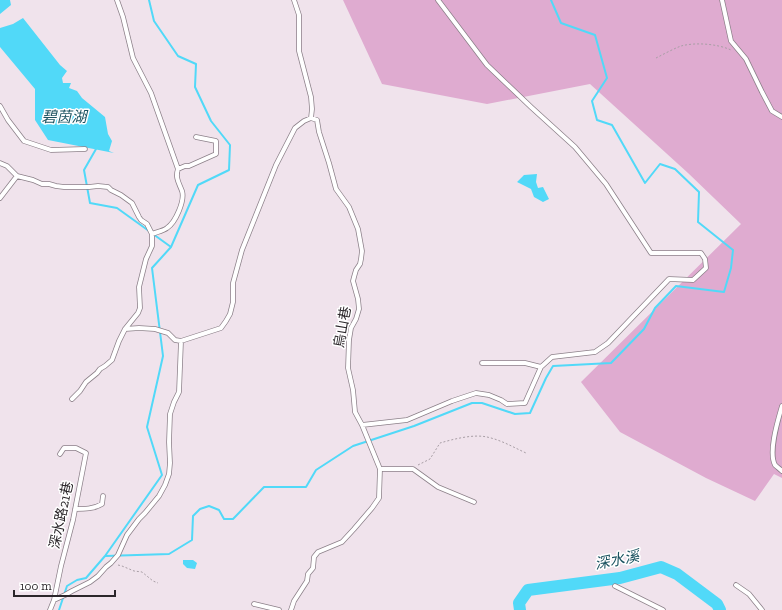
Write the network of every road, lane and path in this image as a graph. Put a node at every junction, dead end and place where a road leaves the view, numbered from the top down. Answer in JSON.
{"nodes":[{"id":1,"x":117,"y":0,"type":"edge"},
{"id":2,"x":294,"y":0,"type":"edge"},
{"id":3,"x":438,"y":0,"type":"edge"},
{"id":4,"x":722,"y":0,"type":"edge"},
{"id":5,"x":735,"y":52,"type":"dead end"},
{"id":6,"x":656,"y":58,"type":"dead end"},
{"id":7,"x":0,"y":106,"type":"edge"},
{"id":8,"x":782,"y":117,"type":"edge"},
{"id":9,"x":310,"y":118,"type":"junction"},
{"id":10,"x":196,"y":137,"type":"dead end"},
{"id":11,"x":85,"y":149,"type":"dead end"},
{"id":12,"x":0,"y":163,"type":"edge"},
{"id":13,"x":178,"y":170,"type":"junction"},
{"id":14,"x":17,"y":176,"type":"junction"},
{"id":15,"x":0,"y":198,"type":"edge"},
{"id":16,"x":152,"y":234,"type":"junction"},
{"id":17,"x":125,"y":329,"type":"junction"},
{"id":18,"x":181,"y":341,"type":"junction"},
{"id":19,"x":482,"y":363,"type":"dead end"},
{"id":20,"x":541,"y":367,"type":"junction"},
{"id":21,"x":72,"y":399,"type":"dead end"},
{"id":22,"x":782,"y":406,"type":"edge"},
{"id":23,"x":362,"y":425,"type":"junction"},
{"id":24,"x":526,"y":453,"type":"dead end"},
{"id":25,"x":60,"y":454,"type":"dead end"},
{"id":26,"x":380,"y":469,"type":"junction"},
{"id":27,"x":413,"y":469,"type":"junction"},
{"id":28,"x":782,"y":471,"type":"edge"},
{"id":29,"x":103,"y":496,"type":"dead end"},
{"id":30,"x":474,"y":502,"type":"dead end"},
{"id":31,"x":75,"y":509,"type":"junction"},
{"id":32,"x":111,"y":563,"type":"junction"},
{"id":33,"x":158,"y":583,"type":"dead end"},
{"id":34,"x":736,"y":585,"type":"dead end"},
{"id":35,"x":615,"y":586,"type":"dead end"},
{"id":36,"x":54,"y":600,"type":"junction"},
{"id":37,"x":254,"y":604,"type":"dead end"},
{"id":38,"x":50,"y":610,"type":"edge"},
{"id":39,"x":279,"y":610,"type":"edge"},
{"id":40,"x":291,"y":610,"type":"edge"},
{"id":41,"x":664,"y":610,"type":"edge"},
{"id":42,"x":762,"y":610,"type":"edge"}],
"edges":[{"from":1,"to":13,"type":"lane"},
{"from":2,"to":9,"type":"lane"},
{"from":3,"to":20,"type":"lane"},
{"from":4,"to":8,"type":"lane"},
{"from":5,"to":6,"type":"path"},
{"from":7,"to":11,"type":"lane"},
{"from":9,"to":18,"type":"lane"},
{"from":9,"to":23,"type":"lane","name":"烏山巷"},
{"from":10,"to":13,"type":"lane"},
{"from":12,"to":14,"type":"lane"},
{"from":13,"to":16,"type":"lane"},
{"from":14,"to":15,"type":"lane"},
{"from":14,"to":16,"type":"lane"},
{"from":16,"to":17,"type":"lane"},
{"from":17,"to":18,"type":"lane"},
{"from":17,"to":21,"type":"lane"},
{"from":18,"to":32,"type":"lane"},
{"from":19,"to":20,"type":"lane"},
{"from":20,"to":23,"type":"lane"},
{"from":22,"to":28,"type":"lane"},
{"from":23,"to":26,"type":"lane","name":"烏山巷"},
{"from":24,"to":27,"type":"path"},
{"from":25,"to":31,"type":"lane","name":"深水路21巷"},
{"from":26,"to":27,"type":"lane"},
{"from":26,"to":40,"type":"lane"},
{"from":27,"to":30,"type":"lane"},
{"from":29,"to":31,"type":"lane"},
{"from":31,"to":36,"type":"lane","name":"深水路21巷"},
{"from":32,"to":33,"type":"path"},
{"from":32,"to":36,"type":"lane"},
{"from":34,"to":42,"type":"lane"},
{"from":35,"to":41,"type":"lane"},
{"from":36,"to":38,"type":"lane","name":"深水路21巷"},
{"from":37,"to":39,"type":"lane"}]}
